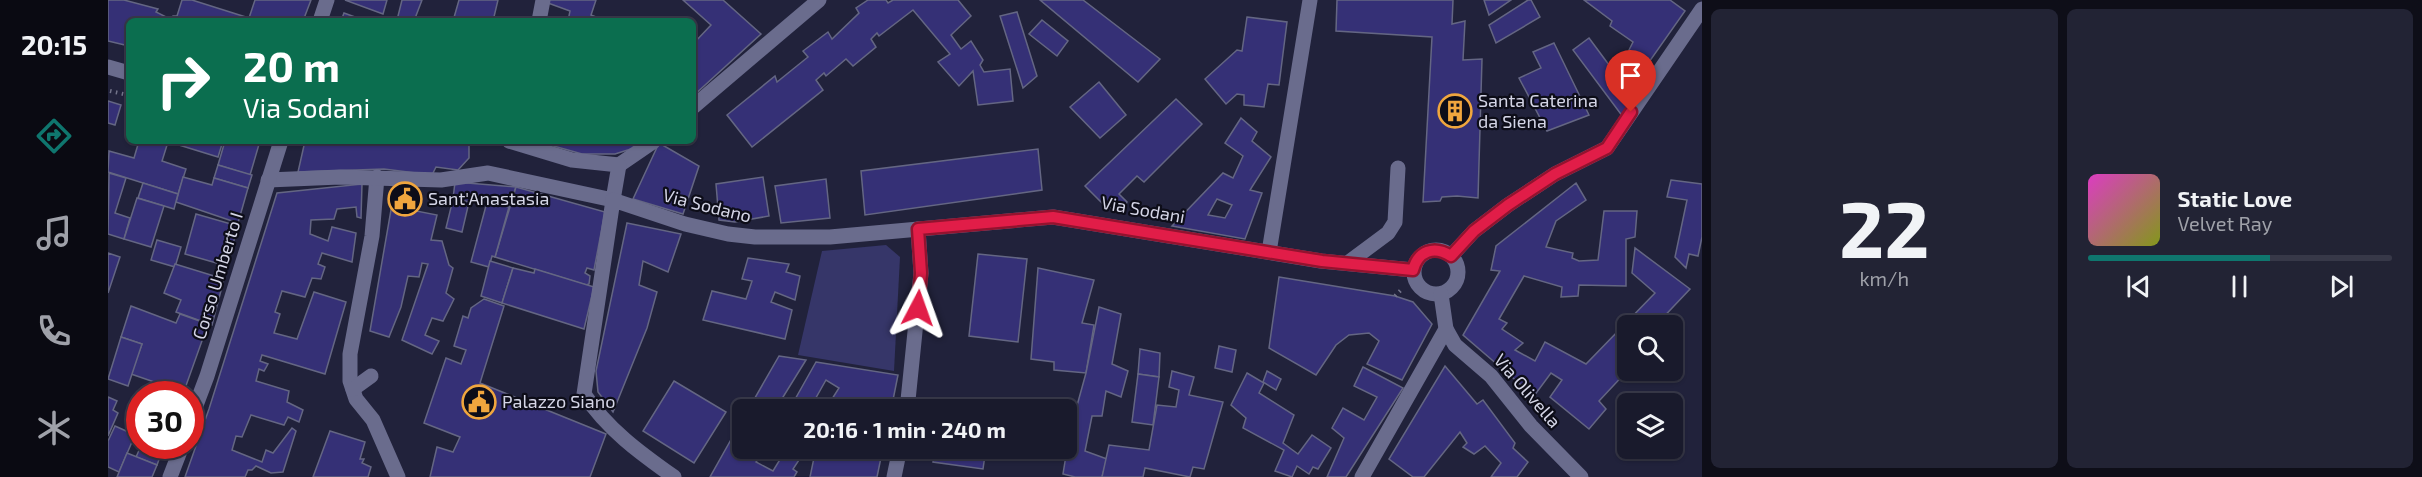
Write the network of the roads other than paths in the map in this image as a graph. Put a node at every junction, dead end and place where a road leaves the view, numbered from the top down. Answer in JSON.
{"nodes":[{"id":1,"x":327,"y":0,"type":"edge"},
{"id":2,"x":543,"y":0,"type":"edge"},
{"id":3,"x":819,"y":0,"type":"edge"},
{"id":4,"x":1310,"y":0,"type":"edge"},
{"id":5,"x":1702,"y":9,"type":"edge"},
{"id":6,"x":321,"y":18,"type":"edge"},
{"id":7,"x":540,"y":18,"type":"edge"},
{"id":8,"x":108,"y":67,"type":"edge"},
{"id":9,"x":126,"y":72,"type":"edge"},
{"id":10,"x":696,"y":104,"type":"edge"},
{"id":11,"x":280,"y":144,"type":"edge"},
{"id":12,"x":520,"y":144,"type":"edge"},
{"id":13,"x":650,"y":144,"type":"edge"},
{"id":14,"x":619,"y":165,"type":"junction"},
{"id":15,"x":1398,"y":168,"type":"dead end"},
{"id":16,"x":377,"y":177,"type":"junction"},
{"id":17,"x":268,"y":180,"type":"junction"},
{"id":18,"x":613,"y":200,"type":"junction"},
{"id":19,"x":918,"y":229,"type":"junction"},
{"id":20,"x":830,"y":237,"type":"joint"},
{"id":21,"x":1269,"y":252,"type":"junction"},
{"id":22,"x":1451,"y":256,"type":"junction"},
{"id":23,"x":1349,"y":262,"type":"junction"},
{"id":24,"x":1413,"y":270,"type":"junction"},
{"id":25,"x":1441,"y":294,"type":"junction"},
{"id":26,"x":1446,"y":328,"type":"junction"},
{"id":27,"x":371,"y":376,"type":"dead end"},
{"id":28,"x":204,"y":384,"type":"edge"},
{"id":29,"x":353,"y":389,"type":"junction"},
{"id":30,"x":908,"y":399,"type":"edge"},
{"id":31,"x":177,"y":459,"type":"edge"},
{"id":32,"x":898,"y":459,"type":"edge"},
{"id":33,"x":170,"y":477,"type":"edge"},
{"id":34,"x":398,"y":477,"type":"edge"},
{"id":35,"x":674,"y":477,"type":"edge"},
{"id":36,"x":894,"y":477,"type":"edge"},
{"id":37,"x":1362,"y":477,"type":"edge"},
{"id":38,"x":1581,"y":477,"type":"edge"}],
"edges":[{"from":1,"to":6,"type":"street"},
{"from":2,"to":7,"type":"street"},
{"from":3,"to":10,"type":"street"},
{"from":4,"to":21,"type":"street"},
{"from":5,"to":22,"type":"street"},
{"from":8,"to":9,"type":"street"},
{"from":11,"to":17,"type":"street","name":"Corso Umberto I"},
{"from":12,"to":14,"type":"street"},
{"from":13,"to":14,"type":"street"},
{"from":14,"to":18,"type":"street"},
{"from":15,"to":23,"type":"street"},
{"from":16,"to":17,"type":"street"},
{"from":16,"to":18,"type":"street","name":"Via Sodano"},
{"from":16,"to":29,"type":"street"},
{"from":17,"to":28,"type":"street","name":"Corso Umberto I"},
{"from":18,"to":20,"type":"street","name":"Via Sodano"},
{"from":18,"to":35,"type":"street"},
{"from":19,"to":20,"type":"street","name":"Via Sodani"},
{"from":19,"to":21,"type":"street","name":"Via Sodani"},
{"from":19,"to":30,"type":"street"},
{"from":21,"to":23,"type":"street","name":"Via Sodani"},
{"from":22,"to":24,"type":"street"},
{"from":22,"to":25,"type":"street"},
{"from":23,"to":24,"type":"street","name":"Via Sodani"},
{"from":24,"to":25,"type":"street"},
{"from":25,"to":26,"type":"street"},
{"from":26,"to":37,"type":"street"},
{"from":26,"to":38,"type":"street","name":"Via Olivella"},
{"from":27,"to":29,"type":"street"},
{"from":29,"to":34,"type":"street"},
{"from":31,"to":33,"type":"street"},
{"from":32,"to":36,"type":"street"}]}
